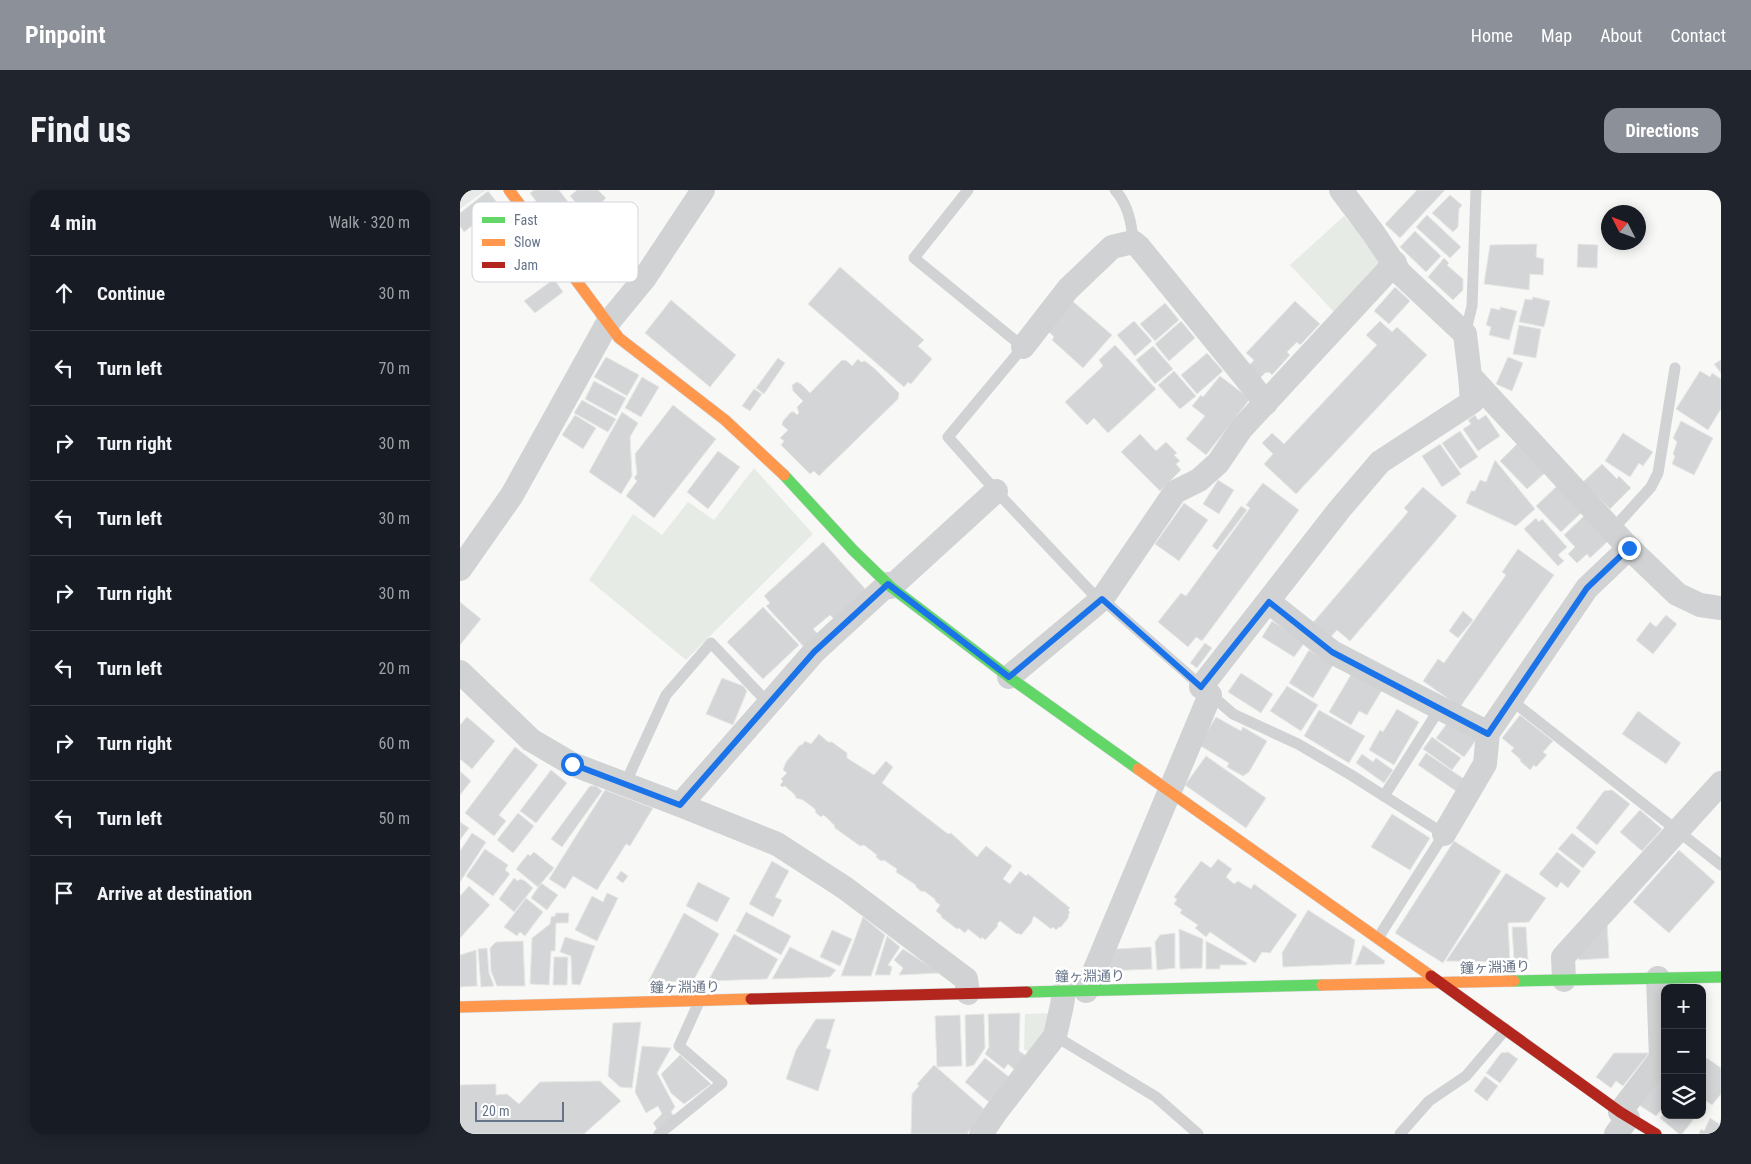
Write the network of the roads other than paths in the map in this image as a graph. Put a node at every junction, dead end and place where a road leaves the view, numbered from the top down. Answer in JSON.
{"nodes":[{"id":1,"x":509,"y":190,"type":"edge"},
{"id":2,"x":703,"y":190,"type":"edge"},
{"id":3,"x":968,"y":190,"type":"edge"},
{"id":4,"x":1115,"y":190,"type":"edge"},
{"id":5,"x":1341,"y":190,"type":"edge"},
{"id":6,"x":1476,"y":190,"type":"edge"},
{"id":7,"x":518,"y":202,"type":"edge"},
{"id":8,"x":1133,"y":242,"type":"junction"},
{"id":9,"x":1394,"y":263,"type":"junction"},
{"id":10,"x":576,"y":282,"type":"edge"},
{"id":11,"x":607,"y":324,"type":"junction"},
{"id":12,"x":1465,"y":334,"type":"junction"},
{"id":13,"x":1023,"y":347,"type":"junction"},
{"id":14,"x":1675,"y":368,"type":"dead end"},
{"id":15,"x":1470,"y":376,"type":"junction"},
{"id":16,"x":1266,"y":403,"type":"junction"},
{"id":17,"x":996,"y":491,"type":"junction"},
{"id":18,"x":1613,"y":529,"type":"junction"},
{"id":19,"x":1629,"y":548,"type":"junction"},
{"id":20,"x":460,"y":569,"type":"edge"},
{"id":21,"x":890,"y":586,"type":"junction"},
{"id":22,"x":1102,"y":599,"type":"junction"},
{"id":23,"x":1269,"y":602,"type":"junction"},
{"id":24,"x":1721,"y":608,"type":"edge"},
{"id":25,"x":460,"y":672,"type":"edge"},
{"id":26,"x":1009,"y":677,"type":"junction"},
{"id":27,"x":1206,"y":691,"type":"junction"},
{"id":28,"x":1511,"y":700,"type":"junction"},
{"id":29,"x":769,"y":704,"type":"junction"},
{"id":30,"x":1440,"y":708,"type":"junction"},
{"id":31,"x":1488,"y":734,"type":"junction"},
{"id":32,"x":1721,"y":783,"type":"edge"},
{"id":33,"x":625,"y":784,"type":"junction"},
{"id":34,"x":1169,"y":791,"type":"junction"},
{"id":35,"x":1384,"y":796,"type":"junction"},
{"id":36,"x":680,"y":805,"type":"junction"},
{"id":37,"x":1676,"y":831,"type":"junction"},
{"id":38,"x":1444,"y":834,"type":"junction"},
{"id":39,"x":1721,"y":865,"type":"edge"},
{"id":40,"x":1378,"y":938,"type":"junction"},
{"id":41,"x":1721,"y":977,"type":"edge"},
{"id":42,"x":1658,"y":978,"type":"junction"},
{"id":43,"x":1564,"y":980,"type":"junction"},
{"id":44,"x":1442,"y":984,"type":"junction"},
{"id":45,"x":1075,"y":991,"type":"junction"},
{"id":46,"x":968,"y":993,"type":"junction"},
{"id":47,"x":699,"y":1002,"type":"junction"},
{"id":48,"x":460,"y":1007,"type":"edge"},
{"id":49,"x":1506,"y":1029,"type":"junction"},
{"id":50,"x":1055,"y":1036,"type":"junction"},
{"id":51,"x":1621,"y":1121,"type":"edge"},
{"id":52,"x":659,"y":1134,"type":"edge"},
{"id":53,"x":981,"y":1134,"type":"edge"},
{"id":54,"x":1198,"y":1134,"type":"edge"},
{"id":55,"x":1400,"y":1134,"type":"edge"},
{"id":56,"x":1656,"y":1134,"type":"edge"}],
"edges":[{"from":1,"to":7,"type":"street"},
{"from":2,"to":11,"type":"street"},
{"from":3,"to":13,"type":"lane"},
{"from":4,"to":8,"type":"lane"},
{"from":5,"to":9,"type":"street"},
{"from":6,"to":12,"type":"lane"},
{"from":8,"to":13,"type":"street"},
{"from":8,"to":16,"type":"street"},
{"from":9,"to":12,"type":"street"},
{"from":9,"to":16,"type":"street"},
{"from":10,"to":11,"type":"street"},
{"from":11,"to":20,"type":"street"},
{"from":11,"to":21,"type":"street"},
{"from":12,"to":15,"type":"street"},
{"from":13,"to":17,"type":"lane"},
{"from":14,"to":18,"type":"lane"},
{"from":15,"to":18,"type":"street"},
{"from":15,"to":23,"type":"street"},
{"from":16,"to":22,"type":"street"},
{"from":17,"to":21,"type":"street"},
{"from":17,"to":22,"type":"lane"},
{"from":18,"to":19,"type":"street"},
{"from":19,"to":24,"type":"street"},
{"from":19,"to":28,"type":"street"},
{"from":21,"to":26,"type":"street"},
{"from":21,"to":29,"type":"street"},
{"from":22,"to":26,"type":"street"},
{"from":22,"to":27,"type":"lane"},
{"from":23,"to":27,"type":"street"},
{"from":23,"to":30,"type":"street"},
{"from":25,"to":33,"type":"street"},
{"from":26,"to":34,"type":"street"},
{"from":27,"to":34,"type":"street"},
{"from":27,"to":35,"type":"lane"},
{"from":28,"to":31,"type":"street"},
{"from":28,"to":37,"type":"lane"},
{"from":29,"to":33,"type":"lane"},
{"from":29,"to":36,"type":"street"},
{"from":30,"to":31,"type":"street"},
{"from":30,"to":35,"type":"lane"},
{"from":31,"to":38,"type":"street"},
{"from":32,"to":37,"type":"street"},
{"from":33,"to":36,"type":"street"},
{"from":34,"to":40,"type":"street"},
{"from":34,"to":45,"type":"street"},
{"from":35,"to":38,"type":"lane"},
{"from":36,"to":46,"type":"street"},
{"from":37,"to":39,"type":"lane"},
{"from":37,"to":43,"type":"street"},
{"from":38,"to":40,"type":"lane"},
{"from":40,"to":44,"type":"street"},
{"from":41,"to":42,"type":"street","name":"鐘ヶ淵通り"},
{"from":42,"to":43,"type":"street","name":"鐘ヶ淵通り"},
{"from":42,"to":51,"type":"street"},
{"from":43,"to":44,"type":"street","name":"鐘ヶ淵通り"},
{"from":44,"to":45,"type":"street","name":"鐘ヶ淵通り"},
{"from":44,"to":49,"type":"street"},
{"from":45,"to":46,"type":"street","name":"鐘ヶ淵通り"},
{"from":45,"to":50,"type":"street"},
{"from":46,"to":47,"type":"street","name":"鐘ヶ淵通り"},
{"from":47,"to":48,"type":"street","name":"鐘ヶ淵通り"},
{"from":47,"to":52,"type":"lane"},
{"from":49,"to":51,"type":"street"},
{"from":49,"to":55,"type":"lane"},
{"from":50,"to":53,"type":"street"},
{"from":50,"to":54,"type":"lane"},
{"from":51,"to":56,"type":"street"}]}
